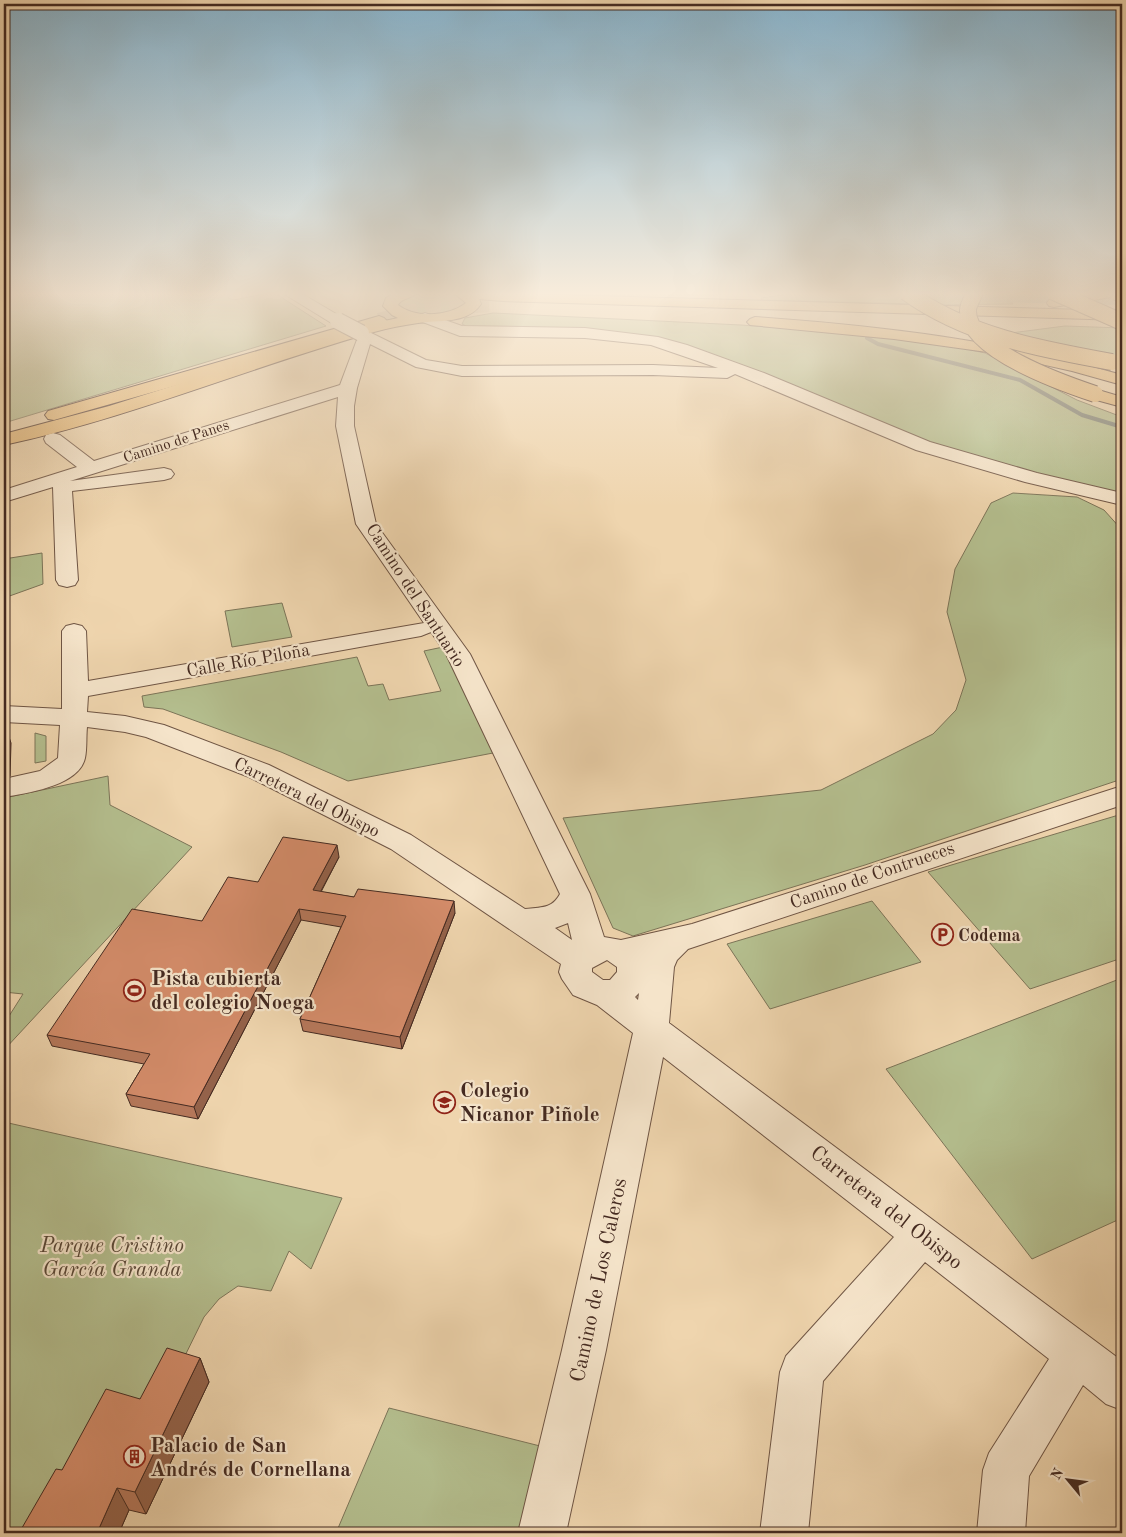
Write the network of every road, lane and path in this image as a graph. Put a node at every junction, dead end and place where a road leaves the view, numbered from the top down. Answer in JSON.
{"nodes":[{"id":1,"x":215,"y":364,"type":"edge"},
{"id":2,"x":236,"y":364,"type":"edge"},
{"id":3,"x":259,"y":364,"type":"edge"},
{"id":4,"x":355,"y":364,"type":"edge"},
{"id":5,"x":421,"y":364,"type":"edge"},
{"id":6,"x":723,"y":364,"type":"edge"},
{"id":7,"x":1022,"y":364,"type":"edge"},
{"id":8,"x":1057,"y":364,"type":"edge"},
{"id":9,"x":758,"y":377,"type":"junction"},
{"id":10,"x":1122,"y":380,"type":"edge"},
{"id":11,"x":348,"y":388,"type":"junction"},
{"id":12,"x":1122,"y":402,"type":"edge"},
{"id":13,"x":61,"y":418,"type":"junction"},
{"id":14,"x":4,"y":430,"type":"edge"},
{"id":15,"x":53,"y":439,"type":"dead end"},
{"id":16,"x":4,"y":440,"type":"edge"},
{"id":17,"x":91,"y":468,"type":"junction"},
{"id":18,"x":164,"y":474,"type":"dead end"},
{"id":19,"x":62,"y":488,"type":"junction"},
{"id":20,"x":4,"y":496,"type":"edge"},
{"id":21,"x":4,"y":500,"type":"edge"},
{"id":22,"x":1121,"y":507,"type":"edge"},
{"id":23,"x":67,"y":580,"type":"dead end"},
{"id":24,"x":421,"y":629,"type":"dead end"},
{"id":25,"x":74,"y":631,"type":"dead end"},
{"id":26,"x":76,"y":691,"type":"junction"},
{"id":27,"x":4,"y":714,"type":"edge"},
{"id":28,"x":75,"y":718,"type":"junction"},
{"id":29,"x":4,"y":788,"type":"edge"},
{"id":30,"x":1122,"y":794,"type":"edge"},
{"id":31,"x":575,"y":894,"type":"junction"},
{"id":32,"x":519,"y":921,"type":"junction"},
{"id":33,"x":617,"y":968,"type":"junction"},
{"id":34,"x":653,"y":1016,"type":"junction"},
{"id":35,"x":923,"y":1234,"type":"junction"},
{"id":36,"x":1077,"y":1354,"type":"junction"},
{"id":37,"x":1122,"y":1388,"type":"edge"},
{"id":38,"x":542,"y":1533,"type":"edge"},
{"id":39,"x":784,"y":1533,"type":"edge"},
{"id":40,"x":1001,"y":1533,"type":"edge"}],
"edges":[{"from":1,"to":13,"type":"main road"},
{"from":2,"to":13,"type":"main road"},
{"from":3,"to":13,"type":"main road"},
{"from":4,"to":11,"type":"street","name":"Camino del Santuario"},
{"from":5,"to":9,"type":"street"},
{"from":6,"to":9,"type":"street"},
{"from":7,"to":12,"type":"main road","bridge":true},
{"from":8,"to":10,"type":"main road"},
{"from":9,"to":22,"type":"street"},
{"from":11,"to":17,"type":"street","name":"Camino de Panes"},
{"from":11,"to":31,"type":"street","name":"Camino del Santuario"},
{"from":13,"to":14,"type":"main road"},
{"from":13,"to":16,"type":"main road"},
{"from":15,"to":17,"type":"street"},
{"from":17,"to":20,"type":"street","name":"Camino de Panes"},
{"from":18,"to":19,"type":"street"},
{"from":19,"to":21,"type":"street"},
{"from":19,"to":23,"type":"street"},
{"from":24,"to":26,"type":"street","name":"Calle Río Piloña"},
{"from":25,"to":26,"type":"street"},
{"from":26,"to":28,"type":"street"},
{"from":27,"to":28,"type":"street","name":"Carretera del Obispo"},
{"from":28,"to":29,"type":"street"},
{"from":28,"to":32,"type":"street","name":"Carretera del Obispo"},
{"from":30,"to":33,"type":"street","name":"Camino de Contrueces"},
{"from":31,"to":32,"type":"street"},
{"from":31,"to":33,"type":"street","name":"Camino del Santuario"},
{"from":32,"to":33,"type":"street","name":"Carretera del Obispo"},
{"from":33,"to":34,"type":"street","name":"Carretera del Obispo"},
{"from":33,"to":34,"type":"street"},
{"from":34,"to":35,"type":"street","name":"Carretera del Obispo"},
{"from":34,"to":38,"type":"street","name":"Camino de Los Caleros"},
{"from":35,"to":36,"type":"street","name":"Carretera del Obispo"},
{"from":35,"to":39,"type":"street"},
{"from":36,"to":37,"type":"street","name":"Carretera del Obispo"},
{"from":36,"to":40,"type":"street"}]}
